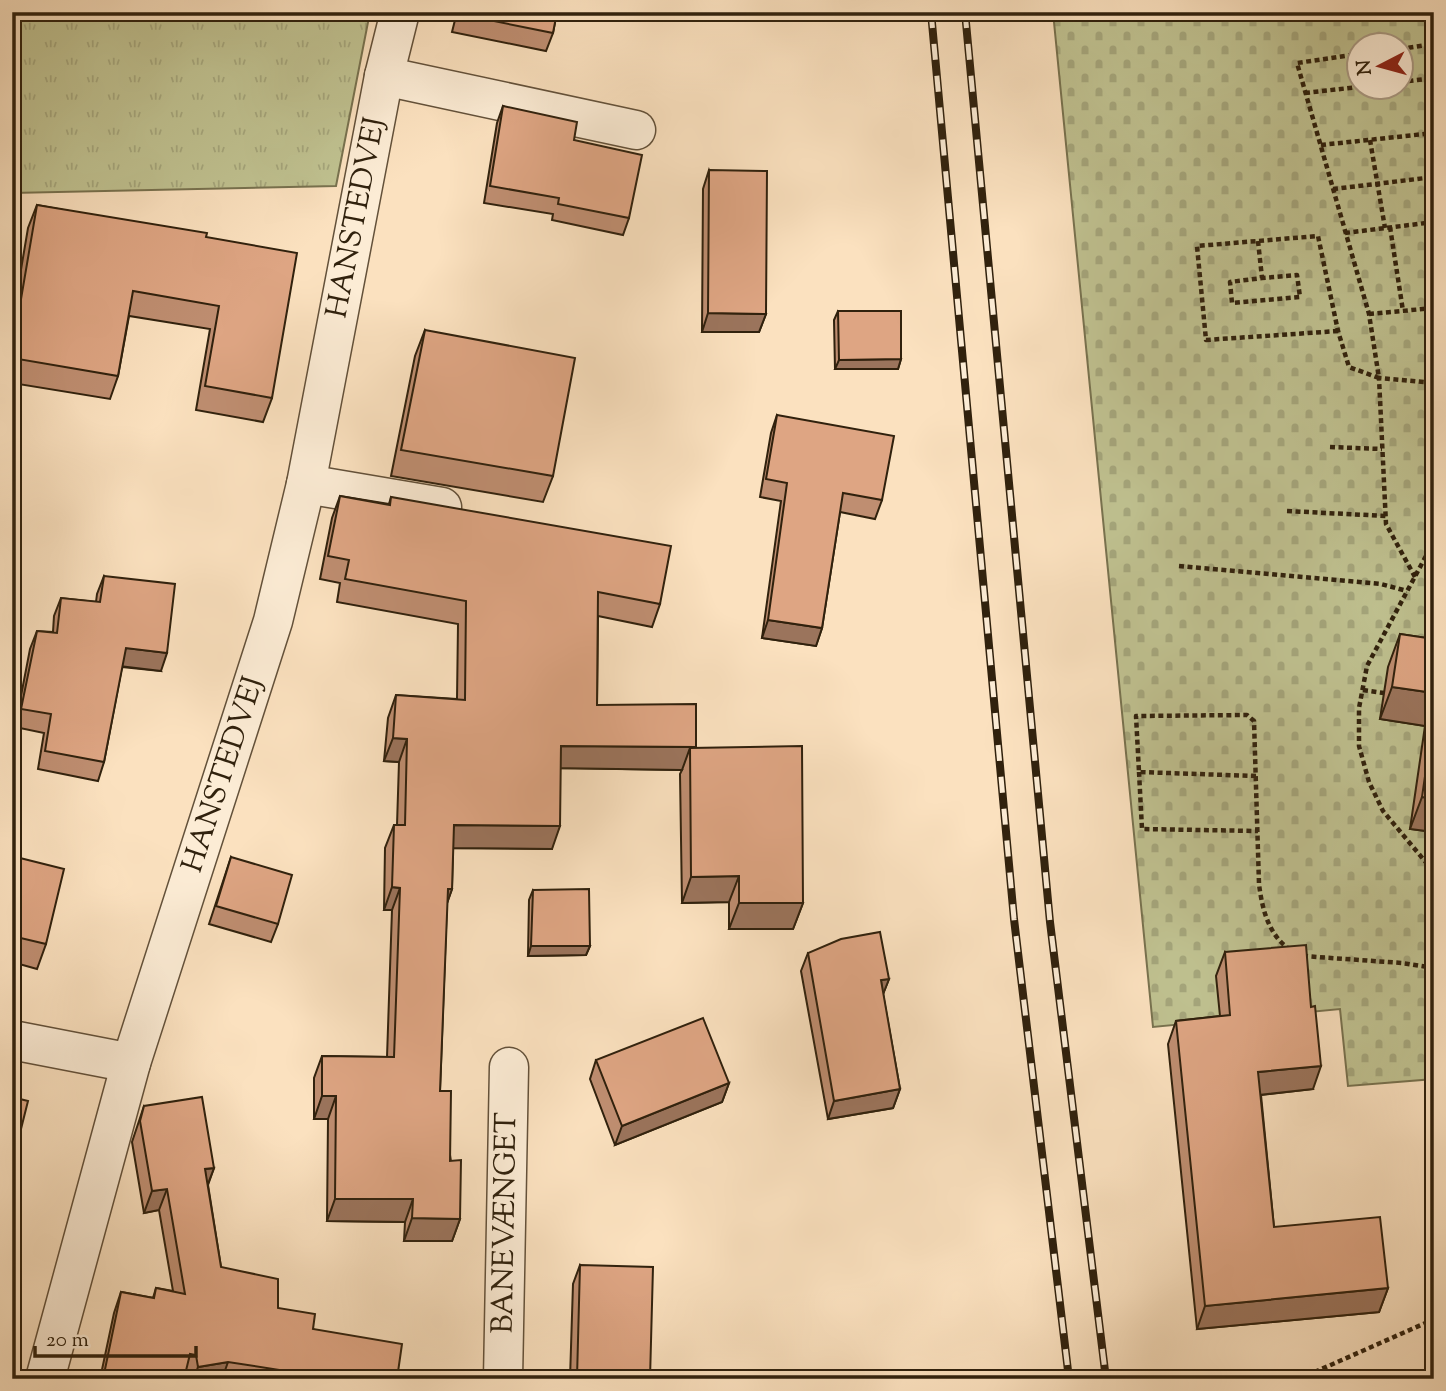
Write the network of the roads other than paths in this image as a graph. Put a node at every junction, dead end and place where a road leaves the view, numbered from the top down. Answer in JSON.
{"nodes":[{"id":1,"x":400,"y":12,"type":"edge"},
{"id":2,"x":384,"y":76,"type":"junction"},
{"id":3,"x":636,"y":130,"type":"dead end"},
{"id":4,"x":306,"y":484,"type":"junction"},
{"id":5,"x":471,"y":512,"type":"edge"},
{"id":6,"x":12,"y":1040,"type":"edge"},
{"id":7,"x":131,"y":1063,"type":"junction"},
{"id":8,"x":509,"y":1067,"type":"dead end"},
{"id":9,"x":45,"y":1379,"type":"edge"},
{"id":10,"x":503,"y":1379,"type":"edge"}],
"edges":[{"from":1,"to":2,"type":"street","name":"HANSTEDVEJ"},
{"from":2,"to":3,"type":"street","name":"HANSTEDVEJ"},
{"from":2,"to":4,"type":"street","name":"HANSTEDVEJ"},
{"from":4,"to":5,"type":"street"},
{"from":4,"to":7,"type":"street","name":"HANSTEDVEJ"},
{"from":6,"to":7,"type":"street"},
{"from":7,"to":9,"type":"street","name":"HANSTEDVEJ"},
{"from":8,"to":10,"type":"street","name":"BANEVÆNGET"}]}
